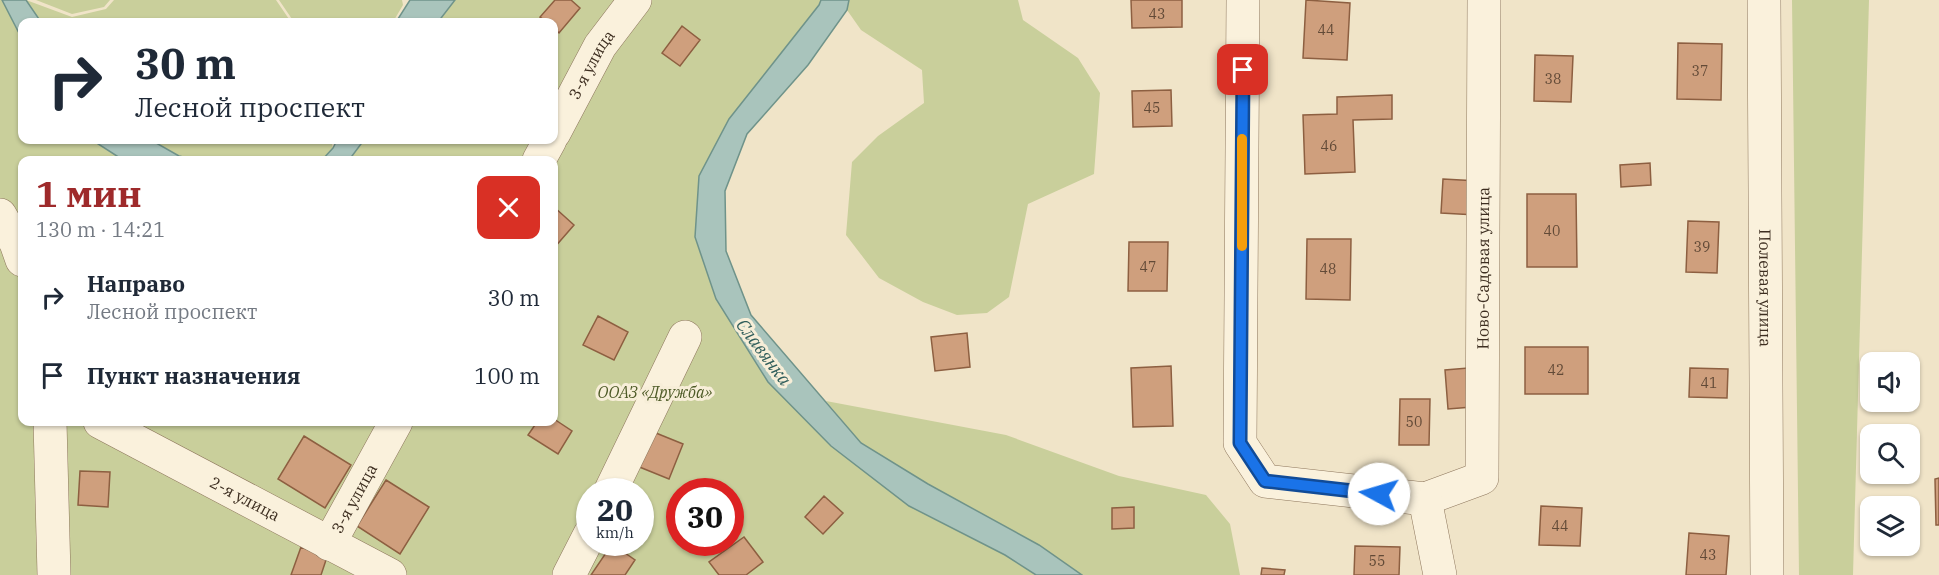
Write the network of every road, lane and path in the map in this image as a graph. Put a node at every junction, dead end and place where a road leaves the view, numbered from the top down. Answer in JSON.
{"nodes":[{"id":1,"x":635,"y":0,"type":"edge"},
{"id":2,"x":1243,"y":0,"type":"edge"},
{"id":3,"x":1485,"y":0,"type":"edge"},
{"id":4,"x":1764,"y":0,"type":"edge"},
{"id":5,"x":558,"y":125,"type":"edge"},
{"id":6,"x":0,"y":215,"type":"edge"},
{"id":7,"x":18,"y":249,"type":"edge"},
{"id":8,"x":685,"y":337,"type":"dead end"},
{"id":9,"x":50,"y":426,"type":"edge"},
{"id":10,"x":121,"y":426,"type":"edge"},
{"id":11,"x":394,"y":426,"type":"edge"},
{"id":12,"x":617,"y":478,"type":"edge"},
{"id":13,"x":1425,"y":499,"type":"junction"},
{"id":14,"x":329,"y":544,"type":"junction"},
{"id":15,"x":579,"y":556,"type":"edge"},
{"id":16,"x":54,"y":575,"type":"edge"},
{"id":17,"x":390,"y":575,"type":"edge"},
{"id":18,"x":569,"y":575,"type":"edge"},
{"id":19,"x":1440,"y":575,"type":"edge"},
{"id":20,"x":1767,"y":575,"type":"edge"}],
"edges":[{"from":1,"to":5,"type":"street","name":"3-я улица"},
{"from":2,"to":13,"type":"street"},
{"from":3,"to":13,"type":"street","name":"Ново-Садовая улица"},
{"from":4,"to":20,"type":"street","name":"Полевая улица"},
{"from":6,"to":7,"type":"street"},
{"from":8,"to":12,"type":"street"},
{"from":9,"to":16,"type":"street"},
{"from":10,"to":14,"type":"street","name":"2-я улица"},
{"from":11,"to":14,"type":"street","name":"3-я улица"},
{"from":13,"to":19,"type":"street"},
{"from":14,"to":17,"type":"street","name":"2-я улица"},
{"from":15,"to":18,"type":"street"}]}
